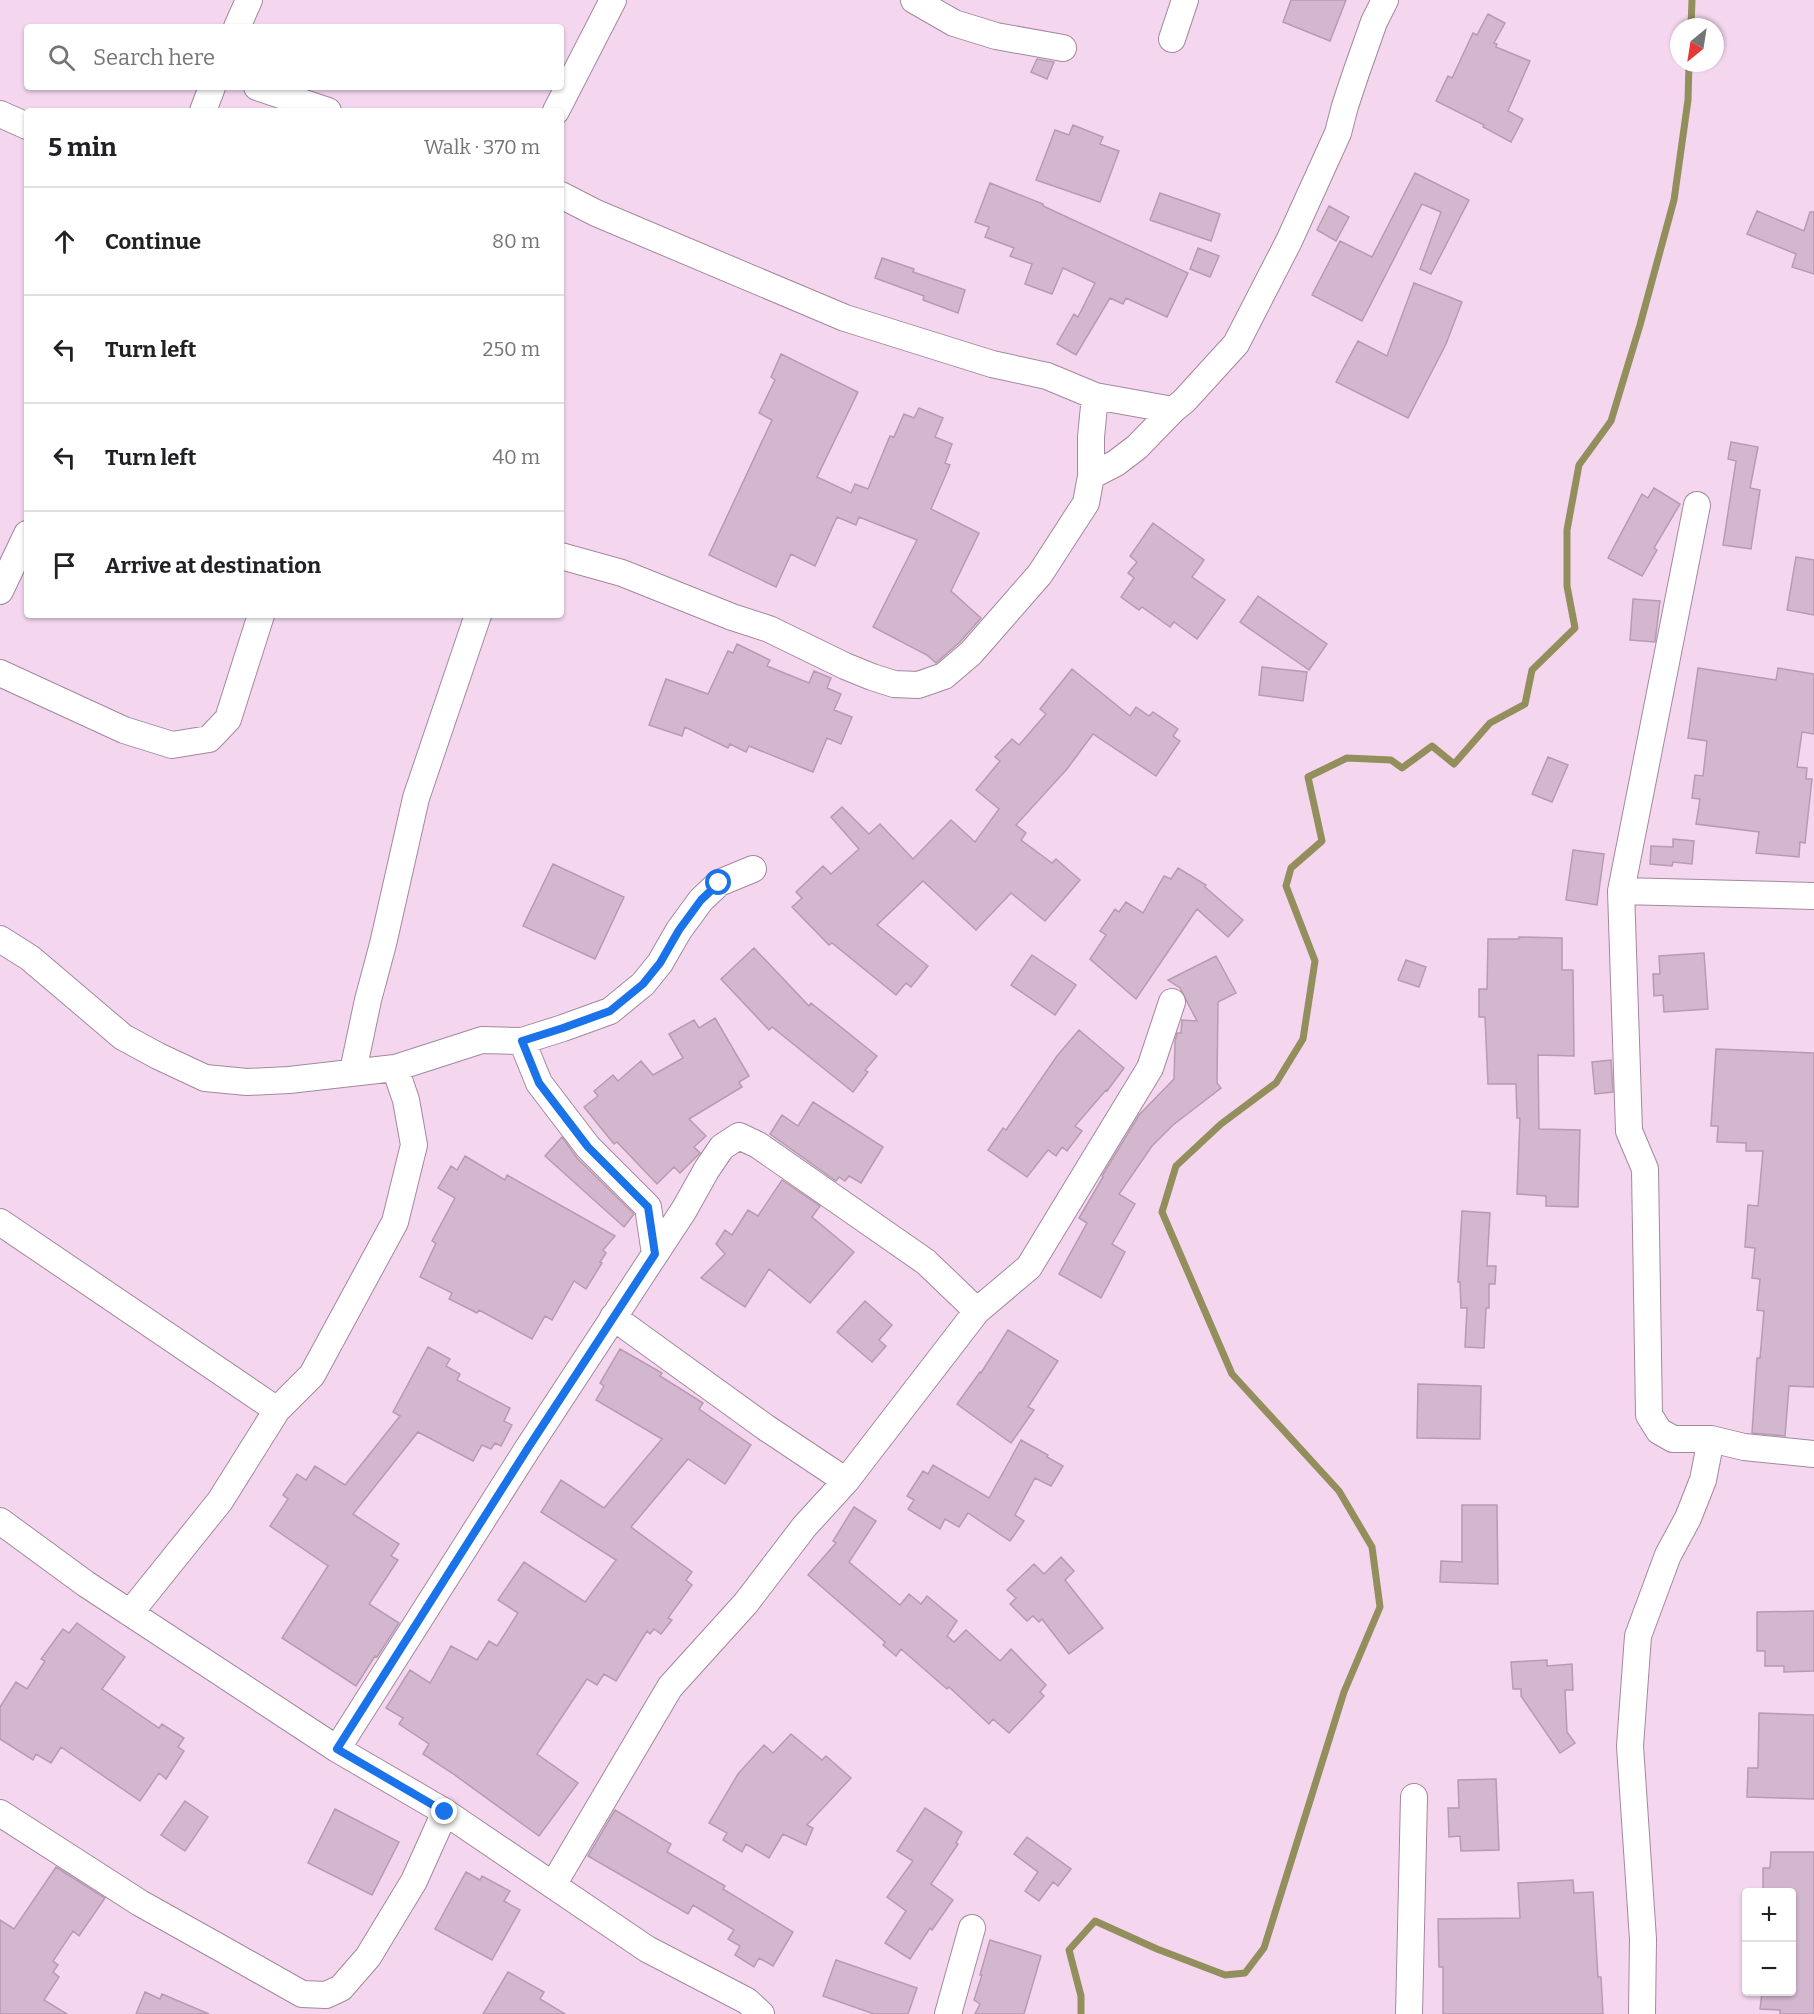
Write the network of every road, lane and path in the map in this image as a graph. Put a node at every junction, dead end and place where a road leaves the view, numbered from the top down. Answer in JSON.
{"nodes":[{"id":1,"x":249,"y":0,"type":"edge"},
{"id":2,"x":613,"y":0,"type":"edge"},
{"id":3,"x":914,"y":0,"type":"edge"},
{"id":4,"x":1185,"y":0,"type":"edge"},
{"id":5,"x":1385,"y":0,"type":"edge"},
{"id":6,"x":238,"y":24,"type":"edge"},
{"id":7,"x":1172,"y":39,"type":"dead end"},
{"id":8,"x":1063,"y":48,"type":"dead end"},
{"id":9,"x":211,"y":90,"type":"edge"},
{"id":10,"x":266,"y":90,"type":"edge"},
{"id":11,"x":204,"y":108,"type":"edge"},
{"id":12,"x":319,"y":108,"type":"edge"},
{"id":13,"x":558,"y":108,"type":"edge"},
{"id":14,"x":0,"y":114,"type":"edge"},
{"id":15,"x":24,"y":125,"type":"edge"},
{"id":16,"x":564,"y":197,"type":"edge"},
{"id":17,"x":1095,"y":396,"type":"junction"},
{"id":18,"x":1173,"y":410,"type":"junction"},
{"id":19,"x":1091,"y":476,"type":"junction"},
{"id":20,"x":1697,"y":505,"type":"dead end"},
{"id":21,"x":24,"y":540,"type":"edge"},
{"id":22,"x":564,"y":557,"type":"edge"},
{"id":23,"x":0,"y":591,"type":"edge"},
{"id":24,"x":260,"y":618,"type":"edge"},
{"id":25,"x":477,"y":618,"type":"edge"},
{"id":26,"x":0,"y":673,"type":"edge"},
{"id":27,"x":753,"y":869,"type":"dead end"},
{"id":28,"x":1621,"y":891,"type":"junction"},
{"id":29,"x":1814,"y":896,"type":"edge"},
{"id":30,"x":0,"y":939,"type":"edge"},
{"id":31,"x":1172,"y":1002,"type":"dead end"},
{"id":32,"x":522,"y":1041,"type":"junction"},
{"id":33,"x":395,"y":1068,"type":"junction"},
{"id":34,"x":353,"y":1071,"type":"junction"},
{"id":35,"x":648,"y":1207,"type":"junction"},
{"id":36,"x":684,"y":1210,"type":"junction"},
{"id":37,"x":0,"y":1222,"type":"edge"},
{"id":38,"x":655,"y":1254,"type":"junction"},
{"id":39,"x":977,"y":1311,"type":"junction"},
{"id":40,"x":613,"y":1317,"type":"junction"},
{"id":41,"x":277,"y":1410,"type":"junction"},
{"id":42,"x":1711,"y":1439,"type":"junction"},
{"id":43,"x":1814,"y":1454,"type":"edge"},
{"id":44,"x":846,"y":1481,"type":"junction"},
{"id":45,"x":0,"y":1521,"type":"edge"},
{"id":46,"x":130,"y":1613,"type":"junction"},
{"id":47,"x":337,"y":1749,"type":"junction"},
{"id":48,"x":1414,"y":1797,"type":"dead end"},
{"id":49,"x":445,"y":1812,"type":"junction"},
{"id":50,"x":0,"y":1813,"type":"edge"},
{"id":51,"x":553,"y":1885,"type":"junction"},
{"id":52,"x":972,"y":1928,"type":"dead end"},
{"id":53,"x":323,"y":2005,"type":"edge"},
{"id":54,"x":761,"y":2014,"type":"edge"},
{"id":55,"x":948,"y":2014,"type":"edge"},
{"id":56,"x":1409,"y":2014,"type":"edge"},
{"id":57,"x":1642,"y":2014,"type":"edge"}],
"edges":[{"from":1,"to":6,"type":"street"},
{"from":2,"to":13,"type":"street"},
{"from":3,"to":8,"type":"street"},
{"from":4,"to":7,"type":"street"},
{"from":5,"to":18,"type":"street"},
{"from":9,"to":11,"type":"street"},
{"from":10,"to":12,"type":"street"},
{"from":14,"to":15,"type":"street"},
{"from":16,"to":17,"type":"street"},
{"from":17,"to":18,"type":"street"},
{"from":17,"to":19,"type":"street"},
{"from":18,"to":19,"type":"street"},
{"from":19,"to":22,"type":"street"},
{"from":20,"to":28,"type":"street"},
{"from":21,"to":23,"type":"street"},
{"from":24,"to":26,"type":"street"},
{"from":25,"to":34,"type":"street"},
{"from":27,"to":32,"type":"street"},
{"from":28,"to":29,"type":"street"},
{"from":28,"to":42,"type":"street"},
{"from":30,"to":34,"type":"street"},
{"from":31,"to":39,"type":"street"},
{"from":32,"to":33,"type":"street"},
{"from":32,"to":35,"type":"street"},
{"from":33,"to":34,"type":"street"},
{"from":33,"to":41,"type":"street"},
{"from":35,"to":36,"type":"street"},
{"from":35,"to":38,"type":"street"},
{"from":36,"to":38,"type":"street"},
{"from":36,"to":39,"type":"street"},
{"from":37,"to":41,"type":"street"},
{"from":38,"to":40,"type":"street"},
{"from":39,"to":44,"type":"street"},
{"from":40,"to":44,"type":"street"},
{"from":40,"to":47,"type":"street"},
{"from":41,"to":46,"type":"street"},
{"from":42,"to":43,"type":"street"},
{"from":42,"to":57,"type":"street"},
{"from":44,"to":51,"type":"street"},
{"from":45,"to":46,"type":"street"},
{"from":46,"to":47,"type":"street"},
{"from":47,"to":49,"type":"street"},
{"from":48,"to":56,"type":"street"},
{"from":49,"to":51,"type":"street"},
{"from":49,"to":53,"type":"street"},
{"from":50,"to":53,"type":"street"},
{"from":51,"to":54,"type":"street"},
{"from":52,"to":55,"type":"street"}]}
